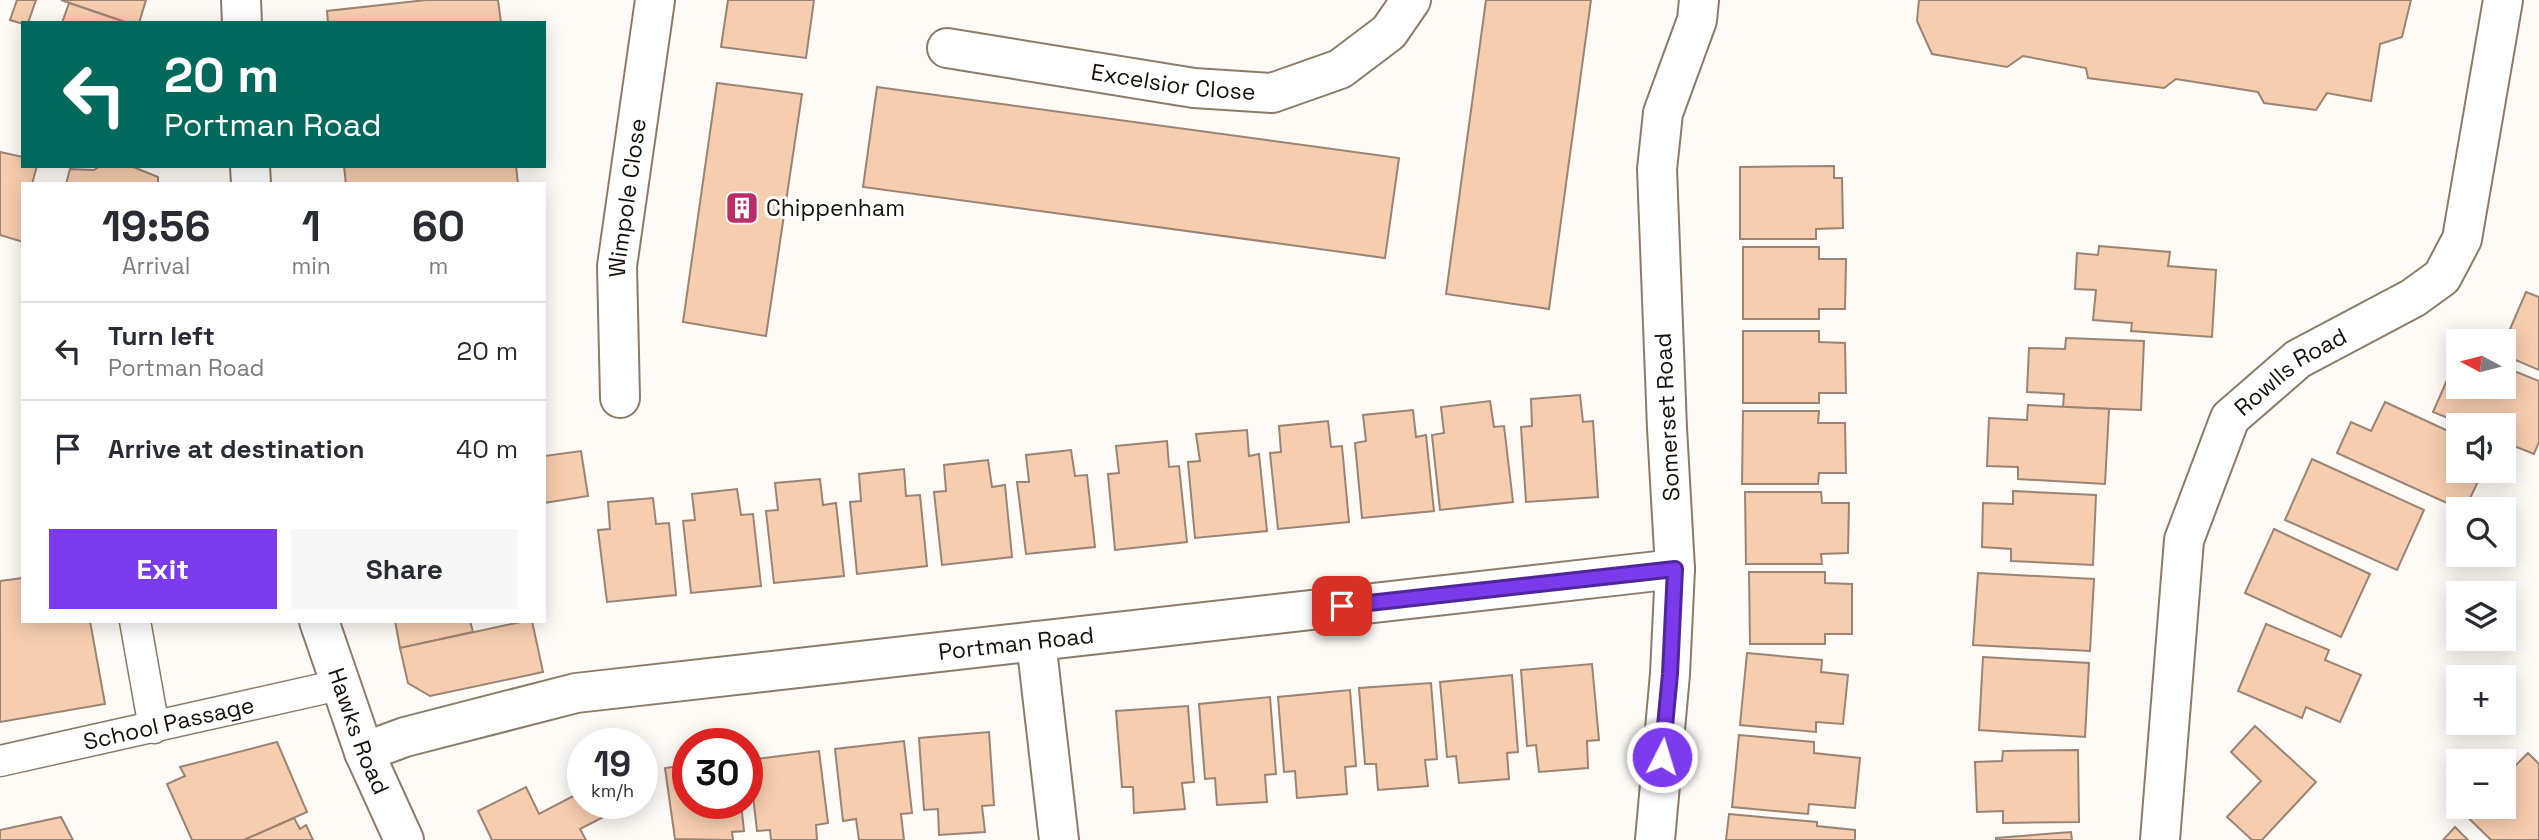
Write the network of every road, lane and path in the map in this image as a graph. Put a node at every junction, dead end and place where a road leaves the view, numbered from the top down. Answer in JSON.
{"nodes":[{"id":1,"x":241,"y":0,"type":"edge"},
{"id":2,"x":655,"y":0,"type":"edge"},
{"id":3,"x":1411,"y":0,"type":"edge"},
{"id":4,"x":1699,"y":0,"type":"edge"},
{"id":5,"x":2503,"y":0,"type":"edge"},
{"id":6,"x":242,"y":21,"type":"edge"},
{"id":7,"x":947,"y":48,"type":"dead end"},
{"id":8,"x":621,"y":398,"type":"dead end"},
{"id":9,"x":1675,"y":569,"type":"junction"},
{"id":10,"x":135,"y":623,"type":"edge"},
{"id":11,"x":320,"y":623,"type":"edge"},
{"id":12,"x":1036,"y":641,"type":"junction"},
{"id":13,"x":339,"y":685,"type":"junction"},
{"id":14,"x":154,"y":728,"type":"junction"},
{"id":15,"x":364,"y":752,"type":"junction"},
{"id":16,"x":0,"y":761,"type":"edge"},
{"id":17,"x":404,"y":840,"type":"edge"},
{"id":18,"x":1059,"y":840,"type":"edge"},
{"id":19,"x":1654,"y":840,"type":"edge"},
{"id":20,"x":2160,"y":840,"type":"edge"}],
"edges":[{"from":1,"to":6,"type":"street"},
{"from":2,"to":8,"type":"street","name":"Wimpole Close"},
{"from":3,"to":7,"type":"street","name":"Excelsior Close"},
{"from":4,"to":9,"type":"street","name":"Somerset Road"},
{"from":5,"to":20,"type":"street","name":"Rowlls Road"},
{"from":9,"to":12,"type":"street","name":"Portman Road"},
{"from":9,"to":19,"type":"street","name":"Somerset Road"},
{"from":10,"to":14,"type":"lane"},
{"from":11,"to":13,"type":"street","name":"Hawks Road"},
{"from":12,"to":15,"type":"street","name":"Portman Road"},
{"from":12,"to":18,"type":"street"},
{"from":13,"to":14,"type":"lane","name":"School Passage"},
{"from":13,"to":15,"type":"street","name":"Hawks Road"},
{"from":14,"to":16,"type":"lane","name":"School Passage"},
{"from":15,"to":17,"type":"street","name":"Hawks Road"}]}
